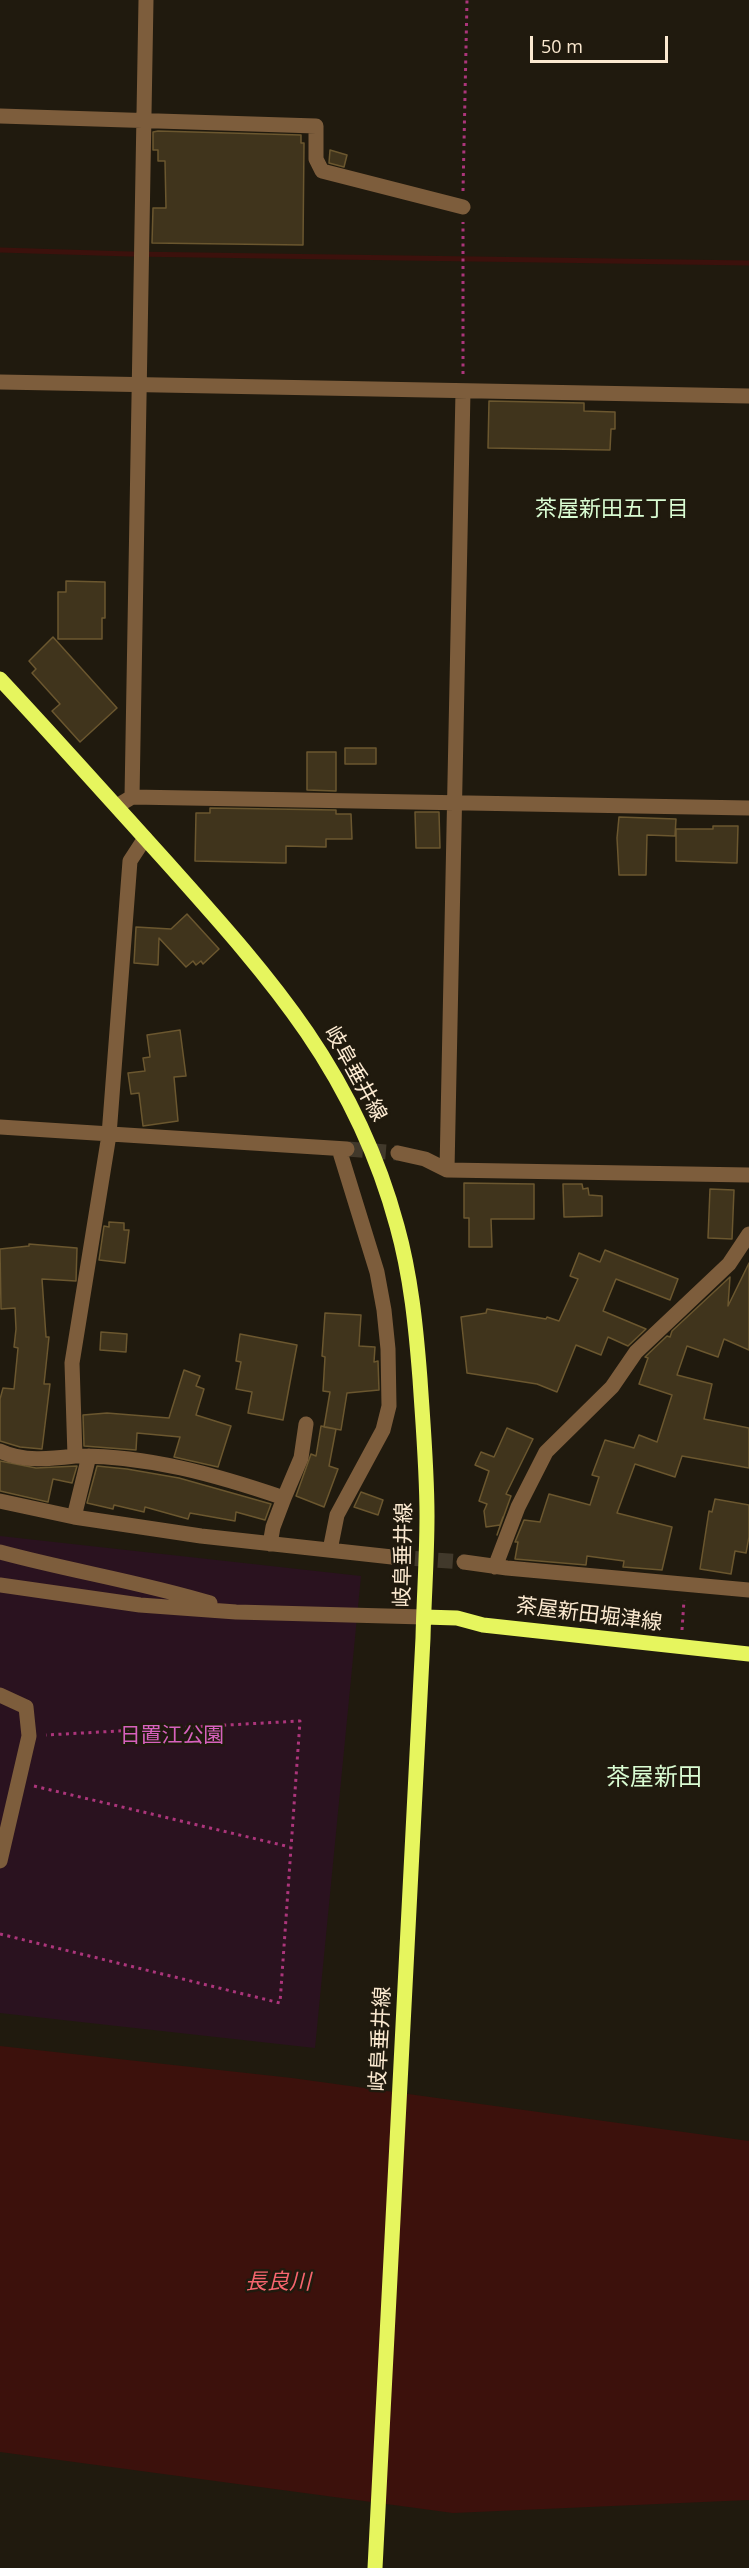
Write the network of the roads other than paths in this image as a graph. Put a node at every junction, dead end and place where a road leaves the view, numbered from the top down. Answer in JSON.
{"nodes":[{"id":1,"x":146,"y":0,"type":"edge"},
{"id":2,"x":0,"y":116,"type":"edge"},
{"id":3,"x":143,"y":121,"type":"junction"},
{"id":4,"x":463,"y":207,"type":"dead end"},
{"id":5,"x":0,"y":382,"type":"edge"},
{"id":6,"x":138,"y":385,"type":"junction"},
{"id":7,"x":463,"y":391,"type":"junction"},
{"id":8,"x":749,"y":396,"type":"edge"},
{"id":9,"x":0,"y":680,"type":"edge"},
{"id":10,"x":132,"y":797,"type":"junction"},
{"id":11,"x":454,"y":804,"type":"junction"},
{"id":12,"x":117,"y":806,"type":"junction"},
{"id":13,"x":749,"y":808,"type":"edge"},
{"id":14,"x":145,"y":838,"type":"junction"},
{"id":15,"x":0,"y":1127,"type":"edge"},
{"id":16,"x":109,"y":1135,"type":"junction"},
{"id":17,"x":398,"y":1153,"type":"tunnel mouth"},
{"id":18,"x":447,"y":1170,"type":"junction"},
{"id":19,"x":749,"y":1175,"type":"edge"},
{"id":20,"x":749,"y":1234,"type":"edge"},
{"id":21,"x":306,"y":1424,"type":"dead end"},
{"id":22,"x":0,"y":1451,"type":"edge"},
{"id":23,"x":82,"y":1456,"type":"junction"},
{"id":24,"x":284,"y":1498,"type":"junction"},
{"id":25,"x":0,"y":1501,"type":"edge"},
{"id":26,"x":74,"y":1518,"type":"junction"},
{"id":27,"x":270,"y":1544,"type":"junction"},
{"id":28,"x":330,"y":1550,"type":"junction"},
{"id":29,"x":0,"y":1552,"type":"edge"},
{"id":30,"x":392,"y":1557,"type":"tunnel mouth"},
{"id":31,"x":464,"y":1562,"type":"tunnel mouth"},
{"id":32,"x":495,"y":1566,"type":"junction"},
{"id":33,"x":0,"y":1585,"type":"edge"},
{"id":34,"x":749,"y":1590,"type":"edge"},
{"id":35,"x":236,"y":1612,"type":"junction"},
{"id":36,"x":424,"y":1617,"type":"junction"},
{"id":37,"x":749,"y":1654,"type":"edge"},
{"id":38,"x":0,"y":1695,"type":"edge"},
{"id":39,"x":0,"y":1861,"type":"edge"},
{"id":40,"x":375,"y":2568,"type":"edge"}],
"edges":[{"from":1,"to":3,"type":"street"},
{"from":2,"to":3,"type":"street"},
{"from":3,"to":4,"type":"street"},
{"from":3,"to":6,"type":"street"},
{"from":5,"to":6,"type":"street"},
{"from":6,"to":7,"type":"street"},
{"from":6,"to":10,"type":"street"},
{"from":7,"to":8,"type":"street"},
{"from":7,"to":11,"type":"street"},
{"from":9,"to":12,"type":"main road","name":"岐阜垂井線"},
{"from":10,"to":11,"type":"street"},
{"from":10,"to":12,"type":"street"},
{"from":11,"to":13,"type":"street"},
{"from":11,"to":18,"type":"street"},
{"from":12,"to":14,"type":"main road","name":"岐阜垂井線"},
{"from":14,"to":16,"type":"street"},
{"from":14,"to":36,"type":"main road","name":"岐阜垂井線"},
{"from":15,"to":16,"type":"street"},
{"from":16,"to":23,"type":"street"},
{"from":16,"to":28,"type":"street"},
{"from":17,"to":18,"type":"street"},
{"from":18,"to":19,"type":"street"},
{"from":20,"to":32,"type":"street"},
{"from":21,"to":24,"type":"street"},
{"from":22,"to":23,"type":"street"},
{"from":23,"to":24,"type":"street"},
{"from":23,"to":26,"type":"street"},
{"from":24,"to":27,"type":"street"},
{"from":25,"to":26,"type":"street"},
{"from":26,"to":27,"type":"street"},
{"from":27,"to":28,"type":"street"},
{"from":28,"to":30,"type":"street"},
{"from":29,"to":35,"type":"street"},
{"from":31,"to":32,"type":"street"},
{"from":32,"to":34,"type":"street"},
{"from":33,"to":35,"type":"street"},
{"from":35,"to":36,"type":"street"},
{"from":36,"to":37,"type":"main road","name":"茶屋新田堀津線"},
{"from":36,"to":40,"type":"main road","name":"岐阜垂井線"},
{"from":38,"to":39,"type":"street"}]}
